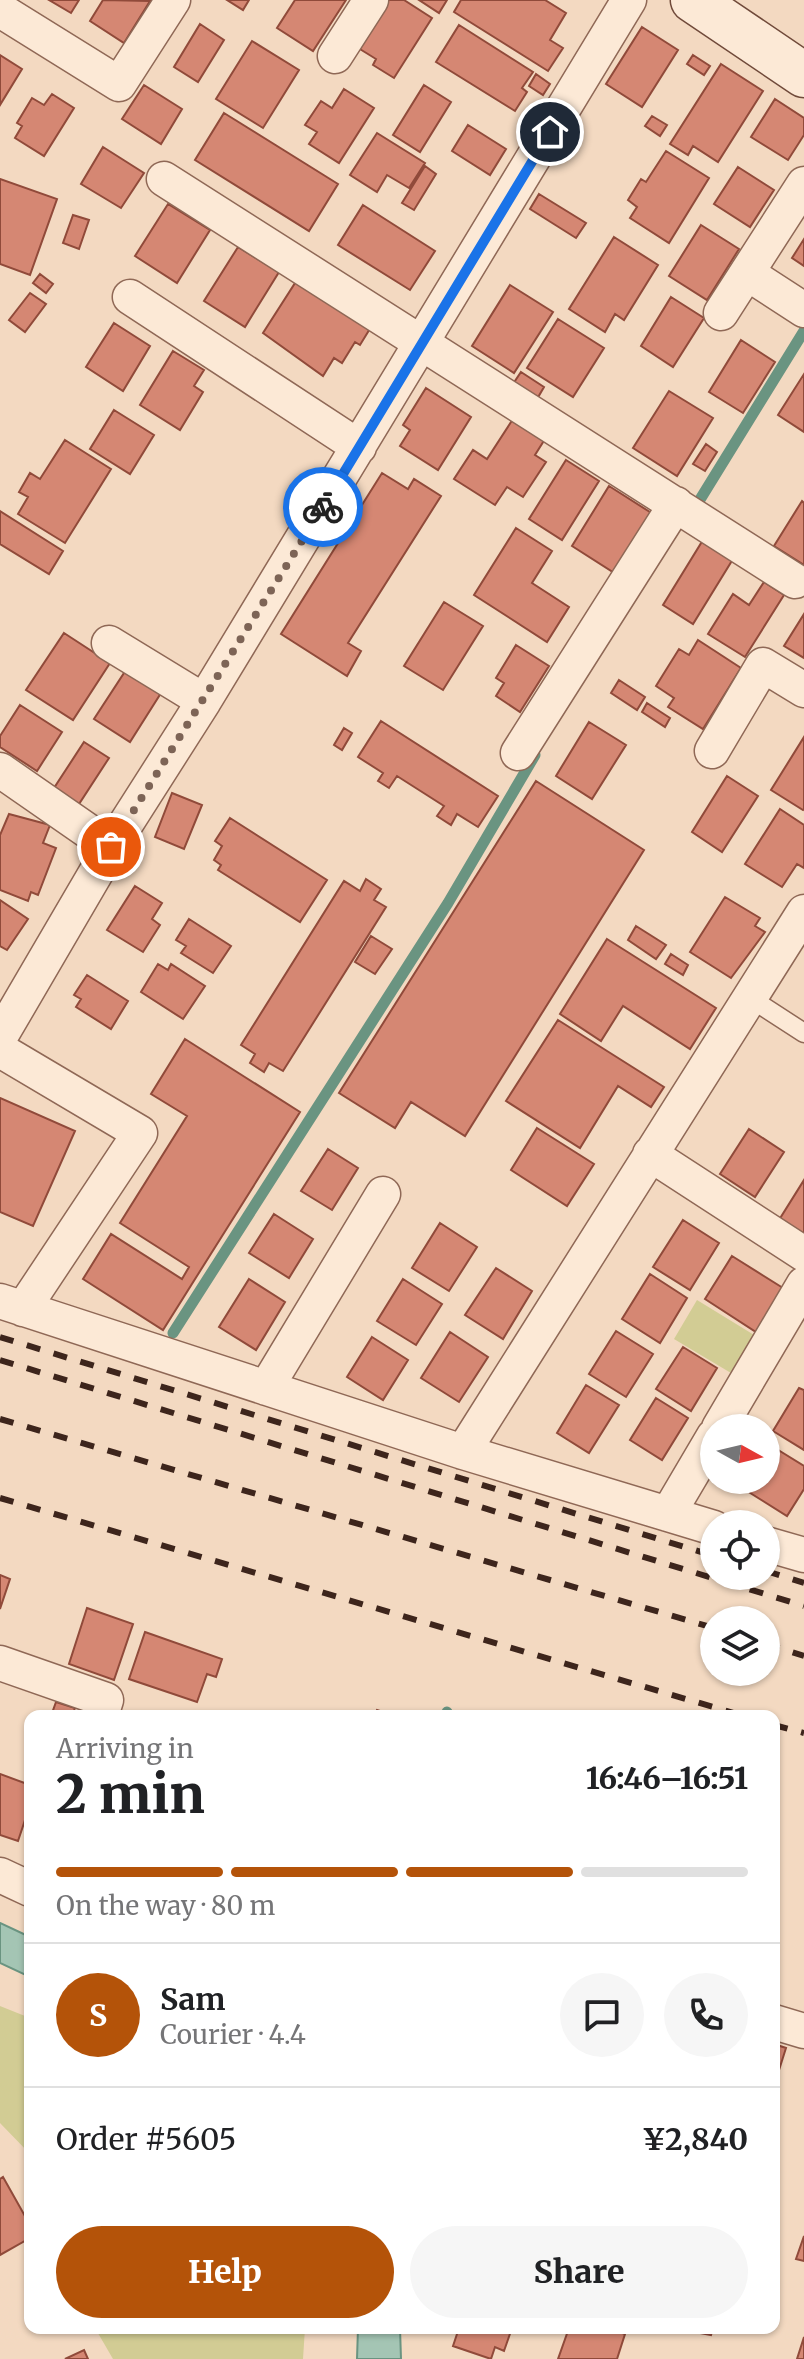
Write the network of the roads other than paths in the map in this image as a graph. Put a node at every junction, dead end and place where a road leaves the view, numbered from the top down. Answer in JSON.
{"nodes":[{"id":1,"x":173,"y":0,"type":"edge"},
{"id":2,"x":371,"y":0,"type":"edge"},
{"id":3,"x":629,"y":0,"type":"edge"},
{"id":4,"x":693,"y":0,"type":"edge"},
{"id":5,"x":0,"y":10,"type":"edge"},
{"id":6,"x":335,"y":56,"type":"dead end"},
{"id":7,"x":804,"y":75,"type":"edge"},
{"id":8,"x":164,"y":179,"type":"dead end"},
{"id":9,"x":804,"y":184,"type":"edge"},
{"id":10,"x":747,"y":273,"type":"junction"},
{"id":11,"x":130,"y":297,"type":"dead end"},
{"id":12,"x":804,"y":310,"type":"edge"},
{"id":13,"x":721,"y":313,"type":"dead end"},
{"id":14,"x":423,"y":343,"type":"junction"},
{"id":15,"x":359,"y":447,"type":"junction"},
{"id":16,"x":676,"y":504,"type":"junction"},
{"id":17,"x":795,"y":581,"type":"dead end"},
{"id":18,"x":109,"y":643,"type":"dead end"},
{"id":19,"x":804,"y":690,"type":"edge"},
{"id":20,"x":204,"y":701,"type":"junction"},
{"id":21,"x":712,"y":751,"type":"dead end"},
{"id":22,"x":518,"y":753,"type":"dead end"},
{"id":23,"x":0,"y":770,"type":"edge"},
{"id":24,"x":111,"y":847,"type":"junction"},
{"id":25,"x":804,"y":912,"type":"edge"},
{"id":26,"x":750,"y":998,"type":"junction"},
{"id":27,"x":804,"y":1033,"type":"edge"},
{"id":28,"x":1,"y":1036,"type":"edge"},
{"id":29,"x":650,"y":1154,"type":"junction"},
{"id":30,"x":383,"y":1194,"type":"dead end"},
{"id":31,"x":804,"y":1254,"type":"edge"},
{"id":32,"x":804,"y":1284,"type":"edge"},
{"id":33,"x":11,"y":1305,"type":"edge"},
{"id":34,"x":266,"y":1388,"type":"junction"},
{"id":35,"x":727,"y":1414,"type":"edge"},
{"id":36,"x":463,"y":1452,"type":"junction"},
{"id":37,"x":700,"y":1460,"type":"edge"},
{"id":38,"x":668,"y":1514,"type":"junction"},
{"id":39,"x":700,"y":1524,"type":"edge"},
{"id":40,"x":780,"y":1548,"type":"edge"},
{"id":41,"x":804,"y":1555,"type":"edge"},
{"id":42,"x":0,"y":1663,"type":"edge"},
{"id":43,"x":103,"y":1710,"type":"edge"},
{"id":44,"x":0,"y":1875,"type":"edge"},
{"id":45,"x":24,"y":1886,"type":"edge"},
{"id":46,"x":780,"y":2024,"type":"edge"},
{"id":47,"x":804,"y":2031,"type":"edge"}],
"edges":[{"from":1,"to":5,"type":"street"},
{"from":2,"to":6,"type":"street"},
{"from":3,"to":14,"type":"street"},
{"from":4,"to":7,"type":"street"},
{"from":8,"to":14,"type":"street"},
{"from":9,"to":10,"type":"street"},
{"from":10,"to":12,"type":"street"},
{"from":10,"to":13,"type":"street"},
{"from":11,"to":15,"type":"street"},
{"from":14,"to":15,"type":"street"},
{"from":14,"to":16,"type":"street"},
{"from":15,"to":20,"type":"street"},
{"from":16,"to":17,"type":"street"},
{"from":16,"to":22,"type":"street"},
{"from":18,"to":20,"type":"street"},
{"from":19,"to":21,"type":"street"},
{"from":20,"to":24,"type":"street"},
{"from":23,"to":24,"type":"street"},
{"from":24,"to":28,"type":"street"},
{"from":25,"to":26,"type":"street"},
{"from":26,"to":27,"type":"lane"},
{"from":26,"to":29,"type":"street"},
{"from":28,"to":33,"type":"street"},
{"from":29,"to":31,"type":"street"},
{"from":29,"to":36,"type":"street"},
{"from":30,"to":34,"type":"street"},
{"from":32,"to":35,"type":"street"},
{"from":33,"to":34,"type":"street"},
{"from":34,"to":36,"type":"street"},
{"from":36,"to":38,"type":"street"},
{"from":37,"to":38,"type":"street"},
{"from":38,"to":39,"type":"street"},
{"from":40,"to":41,"type":"street"},
{"from":42,"to":43,"type":"street"},
{"from":44,"to":45,"type":"street"},
{"from":46,"to":47,"type":"street"}]}
